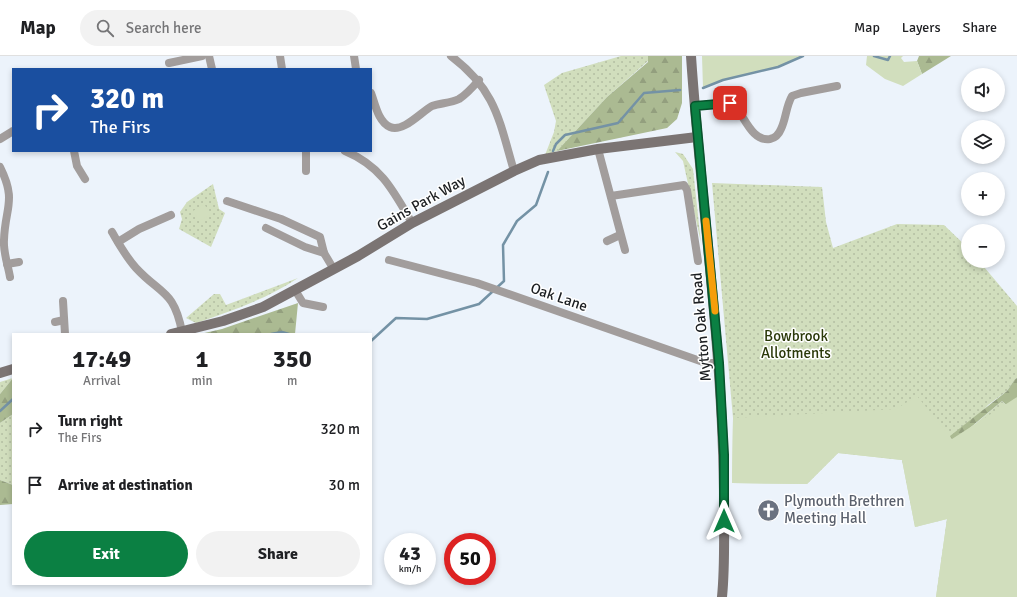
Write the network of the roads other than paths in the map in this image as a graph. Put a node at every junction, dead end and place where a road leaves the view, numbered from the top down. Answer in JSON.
{"nodes":[{"id":1,"x":202,"y":56,"type":"edge"},
{"id":2,"x":209,"y":56,"type":"edge"},
{"id":3,"x":280,"y":56,"type":"edge"},
{"id":4,"x":354,"y":56,"type":"edge"},
{"id":5,"x":451,"y":56,"type":"edge"},
{"id":6,"x":691,"y":56,"type":"edge"},
{"id":7,"x":169,"y":63,"type":"dead end"},
{"id":8,"x":212,"y":68,"type":"edge"},
{"id":9,"x":282,"y":68,"type":"edge"},
{"id":10,"x":356,"y":68,"type":"edge"},
{"id":11,"x":479,"y":80,"type":"junction"},
{"id":12,"x":837,"y":86,"type":"dead end"},
{"id":13,"x":372,"y":96,"type":"edge"},
{"id":14,"x":695,"y":106,"type":"junction"},
{"id":15,"x":12,"y":132,"type":"edge"},
{"id":16,"x":697,"y":137,"type":"junction"},
{"id":17,"x":0,"y":139,"type":"edge"},
{"id":18,"x":598,"y":149,"type":"junction"},
{"id":19,"x":74,"y":152,"type":"edge"},
{"id":20,"x":347,"y":152,"type":"edge"},
{"id":21,"x":305,"y":155,"type":"edge"},
{"id":22,"x":296,"y":157,"type":"dead end"},
{"id":23,"x":0,"y":167,"type":"edge"},
{"id":24,"x":306,"y":171,"type":"dead end"},
{"id":25,"x":514,"y":171,"type":"junction"},
{"id":26,"x":85,"y":179,"type":"dead end"},
{"id":27,"x":611,"y":196,"type":"junction"},
{"id":28,"x":227,"y":201,"type":"dead end"},
{"id":29,"x":171,"y":215,"type":"dead end"},
{"id":30,"x":412,"y":223,"type":"junction"},
{"id":31,"x":266,"y":228,"type":"dead end"},
{"id":32,"x":112,"y":232,"type":"dead end"},
{"id":33,"x":620,"y":235,"type":"junction"},
{"id":34,"x":607,"y":241,"type":"dead end"},
{"id":35,"x":118,"y":242,"type":"junction"},
{"id":36,"x":625,"y":250,"type":"dead end"},
{"id":37,"x":324,"y":252,"type":"junction"},
{"id":38,"x":389,"y":260,"type":"dead end"},
{"id":39,"x":698,"y":261,"type":"dead end"},
{"id":40,"x":18,"y":262,"type":"dead end"},
{"id":41,"x":7,"y":264,"type":"junction"},
{"id":42,"x":333,"y":268,"type":"junction"},
{"id":43,"x":10,"y":277,"type":"dead end"},
{"id":44,"x":295,"y":290,"type":"junction"},
{"id":45,"x":63,"y":301,"type":"dead end"},
{"id":46,"x":323,"y":307,"type":"dead end"},
{"id":47,"x":64,"y":320,"type":"junction"},
{"id":48,"x":55,"y":322,"type":"dead end"},
{"id":49,"x":182,"y":332,"type":"junction"},
{"id":50,"x":66,"y":333,"type":"edge"},
{"id":51,"x":176,"y":333,"type":"edge"},
{"id":52,"x":719,"y":363,"type":"junction"},
{"id":53,"x":12,"y":369,"type":"edge"},
{"id":54,"x":0,"y":373,"type":"edge"},
{"id":55,"x":722,"y":597,"type":"edge"}],
"edges":[{"from":1,"to":7,"type":"street"},
{"from":2,"to":8,"type":"street"},
{"from":3,"to":9,"type":"street"},
{"from":4,"to":10,"type":"street"},
{"from":5,"to":11,"type":"street"},
{"from":6,"to":14,"type":"street","name":"Mytton Oak Road"},
{"from":11,"to":13,"type":"street"},
{"from":11,"to":25,"type":"street"},
{"from":12,"to":14,"type":"street"},
{"from":14,"to":16,"type":"street","name":"Mytton Oak Road"},
{"from":15,"to":17,"type":"street"},
{"from":16,"to":18,"type":"street","name":"Gains Park Way"},
{"from":16,"to":52,"type":"street","name":"Mytton Oak Road"},
{"from":18,"to":25,"type":"street","name":"Gains Park Way"},
{"from":18,"to":27,"type":"street"},
{"from":19,"to":26,"type":"street"},
{"from":20,"to":30,"type":"street"},
{"from":21,"to":22,"type":"street"},
{"from":21,"to":24,"type":"street"},
{"from":23,"to":41,"type":"street"},
{"from":25,"to":30,"type":"street","name":"Gains Park Way"},
{"from":27,"to":33,"type":"street"},
{"from":27,"to":39,"type":"street"},
{"from":28,"to":37,"type":"street"},
{"from":29,"to":35,"type":"street"},
{"from":30,"to":42,"type":"street","name":"Gains Park Way"},
{"from":31,"to":37,"type":"street"},
{"from":32,"to":35,"type":"street"},
{"from":33,"to":34,"type":"street"},
{"from":33,"to":36,"type":"street"},
{"from":35,"to":49,"type":"street"},
{"from":37,"to":42,"type":"street"},
{"from":38,"to":52,"type":"street","name":"Oak Lane"},
{"from":40,"to":41,"type":"street"},
{"from":41,"to":43,"type":"street"},
{"from":42,"to":44,"type":"street","name":"Gains Park Way"},
{"from":44,"to":46,"type":"street"},
{"from":44,"to":49,"type":"street","name":"Gains Park Way"},
{"from":45,"to":47,"type":"street"},
{"from":47,"to":48,"type":"street"},
{"from":47,"to":50,"type":"street"},
{"from":49,"to":51,"type":"street","name":"Gains Park Way"},
{"from":52,"to":55,"type":"street","name":"Mytton Oak Road"},
{"from":53,"to":54,"type":"street"}]}
